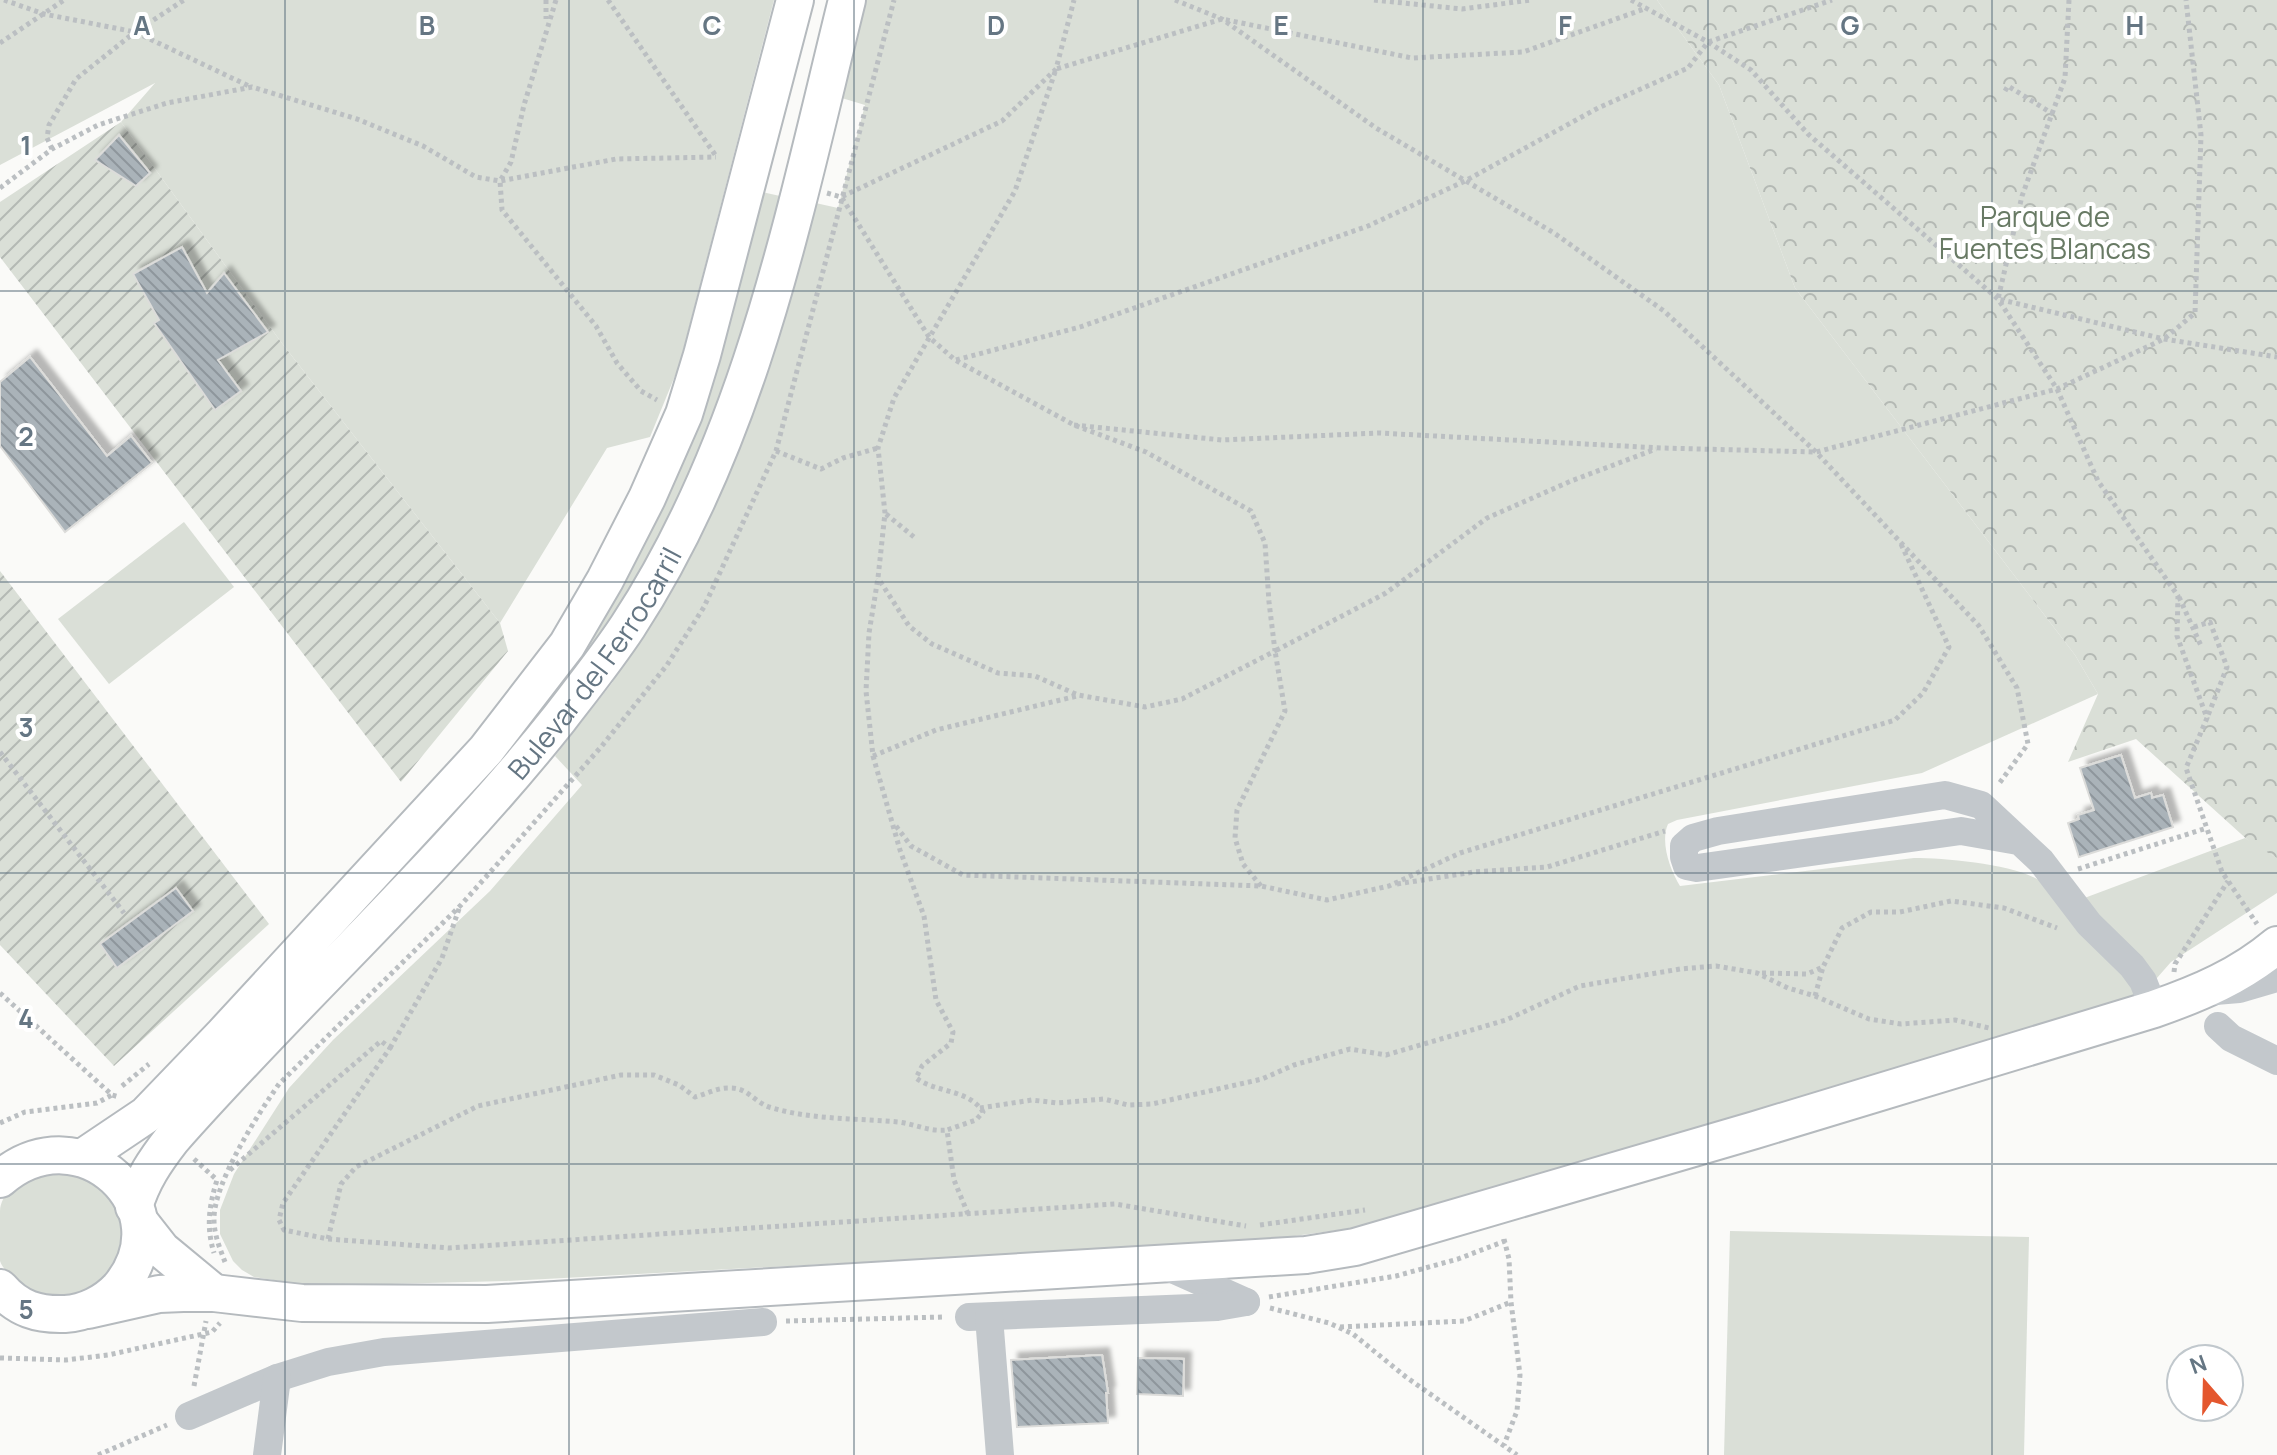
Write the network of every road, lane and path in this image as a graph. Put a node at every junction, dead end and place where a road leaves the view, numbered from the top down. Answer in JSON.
{"nodes":[{"id":1,"x":4,"y":0,"type":"edge"},
{"id":2,"x":64,"y":0,"type":"edge"},
{"id":3,"x":184,"y":0,"type":"edge"},
{"id":4,"x":546,"y":0,"type":"edge"},
{"id":5,"x":556,"y":0,"type":"edge"},
{"id":6,"x":608,"y":0,"type":"edge"},
{"id":7,"x":795,"y":0,"type":"edge"},
{"id":8,"x":847,"y":0,"type":"edge"},
{"id":9,"x":894,"y":0,"type":"edge"},
{"id":10,"x":1074,"y":0,"type":"edge"},
{"id":11,"x":1175,"y":0,"type":"edge"},
{"id":12,"x":1374,"y":0,"type":"edge"},
{"id":13,"x":1531,"y":0,"type":"edge"},
{"id":14,"x":1631,"y":0,"type":"edge"},
{"id":15,"x":1832,"y":0,"type":"edge"},
{"id":16,"x":2069,"y":0,"type":"edge"},
{"id":17,"x":2186,"y":0,"type":"edge"},
{"id":18,"x":1647,"y":8,"type":"junction"},
{"id":19,"x":44,"y":14,"type":"junction"},
{"id":20,"x":1222,"y":19,"type":"junction"},
{"id":21,"x":546,"y":28,"type":"junction"},
{"id":22,"x":135,"y":32,"type":"junction"},
{"id":23,"x":1708,"y":42,"type":"junction"},
{"id":24,"x":0,"y":43,"type":"edge"},
{"id":25,"x":1056,"y":69,"type":"junction"},
{"id":26,"x":252,"y":87,"type":"junction"},
{"id":27,"x":2005,"y":91,"type":"dead end"},
{"id":28,"x":2053,"y":114,"type":"junction"},
{"id":29,"x":52,"y":149,"type":"junction"},
{"id":30,"x":500,"y":181,"type":"junction"},
{"id":31,"x":1465,"y":181,"type":"junction"},
{"id":32,"x":0,"y":188,"type":"edge"},
{"id":33,"x":841,"y":197,"type":"junction"},
{"id":34,"x":1998,"y":299,"type":"junction"},
{"id":35,"x":929,"y":337,"type":"junction"},
{"id":36,"x":2164,"y":339,"type":"junction"},
{"id":37,"x":2277,"y":357,"type":"edge"},
{"id":38,"x":955,"y":360,"type":"junction"},
{"id":39,"x":2057,"y":389,"type":"junction"},
{"id":40,"x":666,"y":405,"type":"dead end"},
{"id":41,"x":1074,"y":425,"type":"junction"},
{"id":42,"x":878,"y":448,"type":"junction"},
{"id":43,"x":1661,"y":448,"type":"junction"},
{"id":44,"x":776,"y":451,"type":"dead end"},
{"id":45,"x":1816,"y":452,"type":"junction"},
{"id":46,"x":885,"y":513,"type":"junction"},
{"id":47,"x":914,"y":537,"type":"dead end"},
{"id":48,"x":1900,"y":542,"type":"junction"},
{"id":49,"x":878,"y":578,"type":"junction"},
{"id":50,"x":2178,"y":596,"type":"junction"},
{"id":51,"x":2194,"y":627,"type":"junction"},
{"id":52,"x":2202,"y":648,"type":"dead end"},
{"id":53,"x":1275,"y":651,"type":"junction"},
{"id":54,"x":1078,"y":695,"type":"junction"},
{"id":55,"x":2207,"y":718,"type":"junction"},
{"id":56,"x":0,"y":752,"type":"edge"},
{"id":57,"x":873,"y":756,"type":"junction"},
{"id":58,"x":1981,"y":805,"type":"junction"},
{"id":59,"x":892,"y":821,"type":"junction"},
{"id":60,"x":2207,"y":828,"type":"junction"},
{"id":61,"x":1693,"y":838,"type":"junction"},
{"id":62,"x":2018,"y":841,"type":"junction"},
{"id":63,"x":2053,"y":877,"type":"junction"},
{"id":64,"x":2228,"y":881,"type":"junction"},
{"id":65,"x":1261,"y":886,"type":"junction"},
{"id":66,"x":1389,"y":886,"type":"junction"},
{"id":67,"x":461,"y":905,"type":"dead end"},
{"id":68,"x":124,"y":913,"type":"dead end"},
{"id":69,"x":2089,"y":924,"type":"junction"},
{"id":70,"x":2273,"y":933,"type":"edge"},
{"id":71,"x":1823,"y":967,"type":"junction"},
{"id":72,"x":1757,"y":973,"type":"junction"},
{"id":73,"x":2277,"y":978,"type":"edge"},
{"id":74,"x":2187,"y":981,"type":"junction"},
{"id":75,"x":0,"y":993,"type":"edge"},
{"id":76,"x":2149,"y":995,"type":"junction"},
{"id":77,"x":1815,"y":996,"type":"junction"},
{"id":78,"x":2218,"y":1026,"type":"dead end"},
{"id":79,"x":1976,"y":1032,"type":"dead end"},
{"id":80,"x":390,"y":1048,"type":"junction"},
{"id":81,"x":156,"y":1059,"type":"dead end"},
{"id":82,"x":2277,"y":1061,"type":"edge"},
{"id":83,"x":122,"y":1086,"type":"dead end"},
{"id":84,"x":112,"y":1095,"type":"junction"},
{"id":85,"x":122,"y":1099,"type":"dead end"},
{"id":86,"x":980,"y":1108,"type":"junction"},
{"id":87,"x":0,"y":1123,"type":"edge"},
{"id":88,"x":947,"y":1130,"type":"junction"},
{"id":89,"x":183,"y":1149,"type":"dead end"},
{"id":90,"x":82,"y":1158,"type":"junction"},
{"id":91,"x":0,"y":1179,"type":"edge"},
{"id":92,"x":1496,"y":1207,"type":"junction"},
{"id":93,"x":1370,"y":1209,"type":"dead end"},
{"id":94,"x":137,"y":1214,"type":"junction"},
{"id":95,"x":968,"y":1214,"type":"junction"},
{"id":96,"x":328,"y":1239,"type":"junction"},
{"id":97,"x":1505,"y":1241,"type":"junction"},
{"id":98,"x":1157,"y":1262,"type":"junction"},
{"id":99,"x":220,"y":1286,"type":"junction"},
{"id":100,"x":1246,"y":1302,"type":"junction"},
{"id":101,"x":1511,"y":1302,"type":"junction"},
{"id":102,"x":8,"y":1303,"type":"edge"},
{"id":103,"x":88,"y":1310,"type":"junction"},
{"id":104,"x":979,"y":1317,"type":"junction"},
{"id":105,"x":763,"y":1322,"type":"joint"},
{"id":106,"x":1339,"y":1327,"type":"junction"},
{"id":107,"x":202,"y":1334,"type":"junction"},
{"id":108,"x":0,"y":1358,"type":"edge"},
{"id":109,"x":277,"y":1378,"type":"junction"},
{"id":110,"x":189,"y":1416,"type":"junction"},
{"id":111,"x":1504,"y":1445,"type":"junction"},
{"id":112,"x":98,"y":1455,"type":"edge"},
{"id":113,"x":267,"y":1455,"type":"edge"},
{"id":114,"x":1000,"y":1455,"type":"edge"},
{"id":115,"x":1517,"y":1455,"type":"edge"}],
"edges":[{"from":1,"to":19,"type":"path"},
{"from":2,"to":19,"type":"path"},
{"from":3,"to":22,"type":"path"},
{"from":4,"to":21,"type":"path"},
{"from":5,"to":21,"type":"path"},
{"from":6,"to":30,"type":"path"},
{"from":7,"to":90,"type":"main road","name":"Bulevar del Ferrocarril"},
{"from":8,"to":94,"type":"main road","name":"Bulevar del Ferrocarril"},
{"from":9,"to":33,"type":"path"},
{"from":10,"to":25,"type":"path"},
{"from":11,"to":20,"type":"path"},
{"from":12,"to":13,"type":"path"},
{"from":14,"to":18,"type":"path"},
{"from":15,"to":23,"type":"path"},
{"from":16,"to":28,"type":"path"},
{"from":17,"to":36,"type":"path"},
{"from":18,"to":20,"type":"path"},
{"from":18,"to":23,"type":"path"},
{"from":19,"to":22,"type":"path"},
{"from":19,"to":24,"type":"path"},
{"from":20,"to":25,"type":"path"},
{"from":20,"to":31,"type":"path"},
{"from":21,"to":30,"type":"path"},
{"from":22,"to":26,"type":"path"},
{"from":22,"to":29,"type":"path"},
{"from":23,"to":31,"type":"path"},
{"from":23,"to":34,"type":"path"},
{"from":25,"to":33,"type":"path"},
{"from":25,"to":35,"type":"path"},
{"from":26,"to":29,"type":"path"},
{"from":26,"to":30,"type":"path"},
{"from":27,"to":28,"type":"path"},
{"from":28,"to":34,"type":"path"},
{"from":29,"to":32,"type":"path"},
{"from":30,"to":40,"type":"path"},
{"from":31,"to":38,"type":"path"},
{"from":31,"to":45,"type":"path"},
{"from":33,"to":35,"type":"path"},
{"from":34,"to":36,"type":"path"},
{"from":34,"to":39,"type":"path"},
{"from":35,"to":38,"type":"path"},
{"from":35,"to":42,"type":"path"},
{"from":36,"to":37,"type":"path"},
{"from":36,"to":39,"type":"path"},
{"from":38,"to":41,"type":"path"},
{"from":39,"to":45,"type":"path"},
{"from":39,"to":50,"type":"path"},
{"from":41,"to":43,"type":"path"},
{"from":41,"to":53,"type":"path"},
{"from":42,"to":44,"type":"path"},
{"from":42,"to":46,"type":"path"},
{"from":43,"to":45,"type":"path"},
{"from":43,"to":53,"type":"path"},
{"from":45,"to":48,"type":"path"},
{"from":46,"to":47,"type":"path"},
{"from":46,"to":49,"type":"path"},
{"from":48,"to":58,"type":"path"},
{"from":48,"to":66,"type":"path"},
{"from":49,"to":54,"type":"path"},
{"from":49,"to":57,"type":"path"},
{"from":50,"to":51,"type":"path"},
{"from":50,"to":55,"type":"path"},
{"from":51,"to":52,"type":"path"},
{"from":51,"to":55,"type":"path"},
{"from":53,"to":54,"type":"path"},
{"from":53,"to":65,"type":"path"},
{"from":54,"to":57,"type":"path"},
{"from":55,"to":60,"type":"path"},
{"from":56,"to":68,"type":"path"},
{"from":57,"to":59,"type":"path"},
{"from":58,"to":61,"type":"street"},
{"from":58,"to":62,"type":"street"},
{"from":59,"to":65,"type":"path"},
{"from":59,"to":86,"type":"path"},
{"from":60,"to":63,"type":"path"},
{"from":60,"to":64,"type":"path"},
{"from":61,"to":62,"type":"street"},
{"from":61,"to":66,"type":"path"},
{"from":62,"to":63,"type":"street"},
{"from":63,"to":69,"type":"street"},
{"from":64,"to":70,"type":"path"},
{"from":64,"to":74,"type":"path"},
{"from":65,"to":66,"type":"path"},
{"from":67,"to":80,"type":"path"},
{"from":69,"to":71,"type":"path"},
{"from":69,"to":76,"type":"street"},
{"from":70,"to":74,"type":"main road"},
{"from":71,"to":72,"type":"path"},
{"from":71,"to":77,"type":"path"},
{"from":72,"to":77,"type":"path"},
{"from":72,"to":86,"type":"path"},
{"from":73,"to":74,"type":"street"},
{"from":74,"to":76,"type":"main road"},
{"from":74,"to":76,"type":"path"},
{"from":75,"to":84,"type":"path"},
{"from":76,"to":92,"type":"main road"},
{"from":77,"to":79,"type":"path"},
{"from":78,"to":82,"type":"street"},
{"from":80,"to":96,"type":"path"},
{"from":80,"to":99,"type":"path"},
{"from":81,"to":83,"type":"path"},
{"from":84,"to":85,"type":"path"},
{"from":84,"to":87,"type":"path"},
{"from":86,"to":88,"type":"path"},
{"from":88,"to":95,"type":"path"},
{"from":88,"to":96,"type":"path"},
{"from":89,"to":99,"type":"path"},
{"from":90,"to":91,"type":"main road"},
{"from":90,"to":94,"type":"main road"},
{"from":92,"to":97,"type":"path"},
{"from":92,"to":98,"type":"main road"},
{"from":93,"to":95,"type":"path"},
{"from":94,"to":99,"type":"main road"},
{"from":94,"to":103,"type":"main road","name":"Bulevar del Ferrocarril"},
{"from":95,"to":96,"type":"path"},
{"from":97,"to":100,"type":"path"},
{"from":97,"to":101,"type":"path"},
{"from":98,"to":99,"type":"main road"},
{"from":98,"to":100,"type":"street"},
{"from":99,"to":103,"type":"main road"},
{"from":99,"to":107,"type":"path"},
{"from":100,"to":104,"type":"street"},
{"from":100,"to":106,"type":"path"},
{"from":101,"to":106,"type":"path"},
{"from":101,"to":111,"type":"path"},
{"from":102,"to":103,"type":"main road"},
{"from":104,"to":105,"type":"path"},
{"from":104,"to":114,"type":"street"},
{"from":105,"to":109,"type":"street"},
{"from":106,"to":111,"type":"path"},
{"from":107,"to":108,"type":"path"},
{"from":107,"to":110,"type":"path"},
{"from":109,"to":110,"type":"street"},
{"from":109,"to":113,"type":"street"},
{"from":110,"to":112,"type":"path"},
{"from":111,"to":115,"type":"path"}]}
